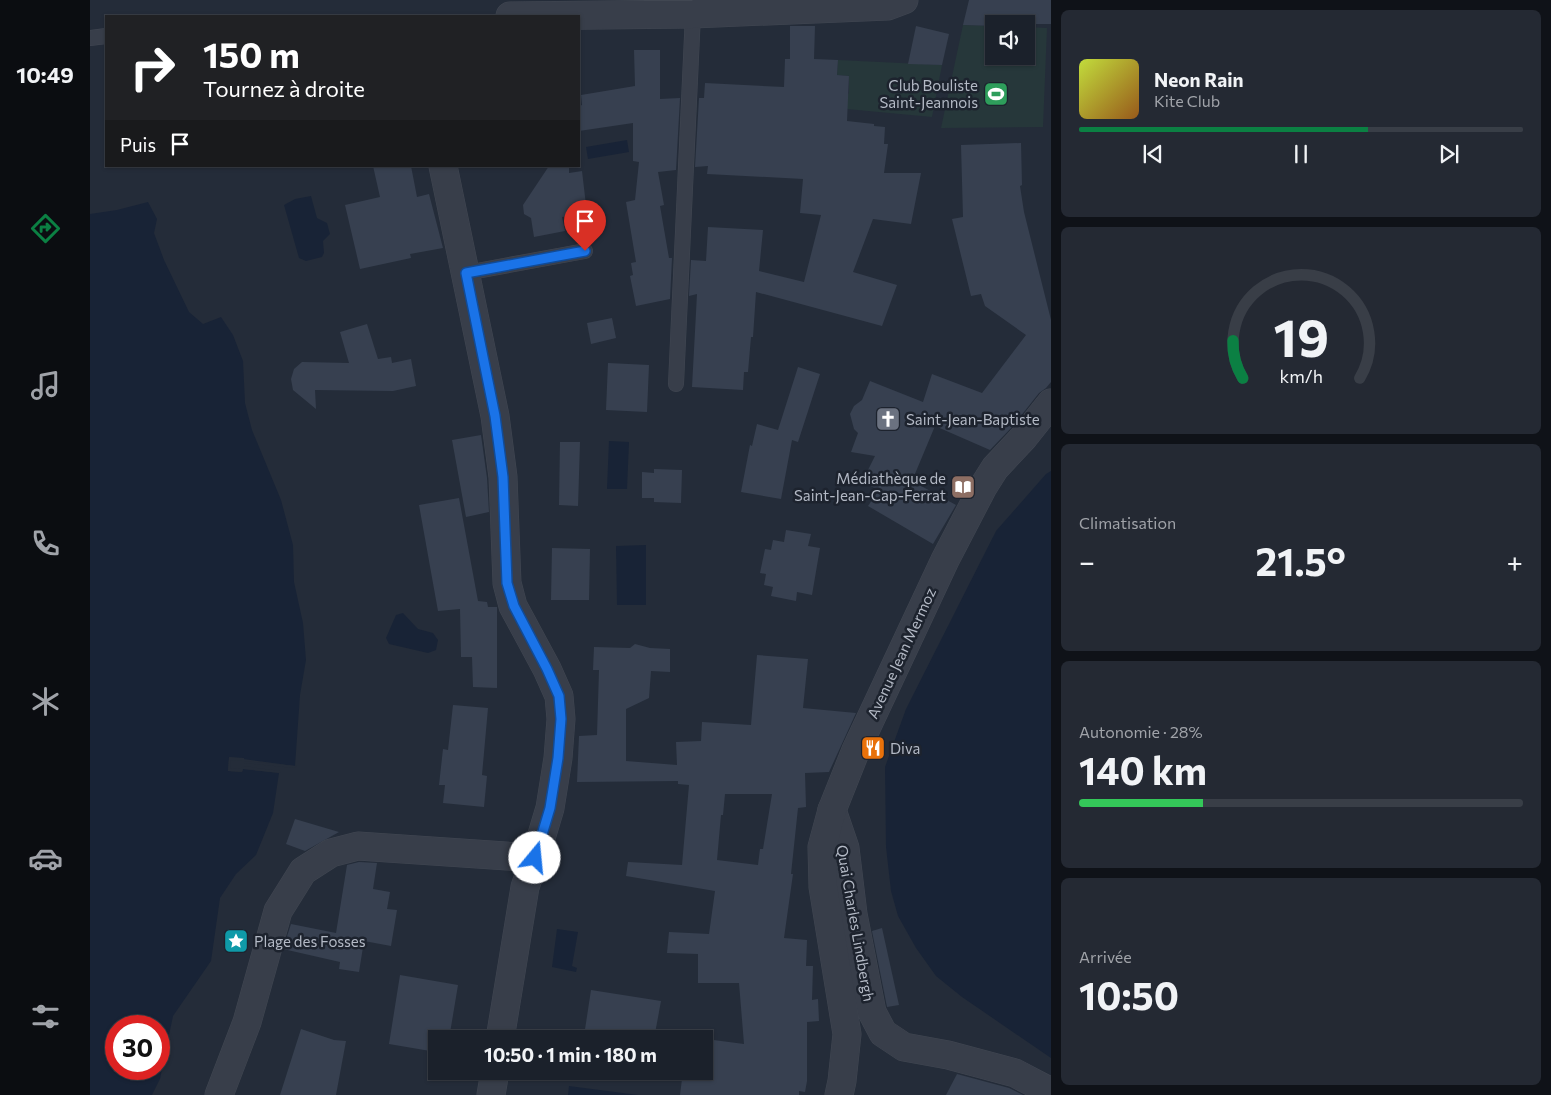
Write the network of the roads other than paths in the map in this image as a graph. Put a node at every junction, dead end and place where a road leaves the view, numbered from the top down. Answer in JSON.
{"nodes":[{"id":1,"x":904,"y":0,"type":"edge"},
{"id":2,"x":693,"y":14,"type":"junction"},
{"id":3,"x":580,"y":15,"type":"edge"},
{"id":4,"x":105,"y":36,"type":"edge"},
{"id":5,"x":90,"y":38,"type":"edge"},
{"id":6,"x":443,"y":167,"type":"edge"},
{"id":7,"x":585,"y":251,"type":"dead end"},
{"id":8,"x":466,"y":273,"type":"junction"},
{"id":9,"x":676,"y":384,"type":"dead end"},
{"id":10,"x":1051,"y":402,"type":"edge"},
{"id":11,"x":1051,"y":420,"type":"edge"},
{"id":12,"x":1051,"y":431,"type":"edge"},
{"id":13,"x":1024,"y":436,"type":"junction"},
{"id":14,"x":832,"y":810,"type":"junction"},
{"id":15,"x":535,"y":858,"type":"junction"},
{"id":16,"x":501,"y":1030,"type":"edge"},
{"id":17,"x":494,"y":1080,"type":"edge"},
{"id":18,"x":1051,"y":1092,"type":"edge"},
{"id":19,"x":219,"y":1095,"type":"edge"},
{"id":20,"x":491,"y":1095,"type":"edge"},
{"id":21,"x":839,"y":1095,"type":"edge"}],
"edges":[{"from":1,"to":2,"type":"street"},
{"from":2,"to":3,"type":"street"},
{"from":2,"to":9,"type":"lane"},
{"from":4,"to":5,"type":"lane"},
{"from":6,"to":8,"type":"street"},
{"from":7,"to":8,"type":"lane"},
{"from":8,"to":15,"type":"street"},
{"from":10,"to":13,"type":"street","name":"Avenue Jean Mermoz"},
{"from":11,"to":13,"type":"street","name":"Avenue Jean Mermoz"},
{"from":12,"to":13,"type":"street"},
{"from":13,"to":14,"type":"street","name":"Avenue Jean Mermoz"},
{"from":14,"to":18,"type":"street","name":"Quai Charles Lindbergh"},
{"from":14,"to":21,"type":"street","name":"Avenue Jean Mermoz"},
{"from":15,"to":16,"type":"street"},
{"from":15,"to":19,"type":"street"},
{"from":17,"to":20,"type":"street"}]}
